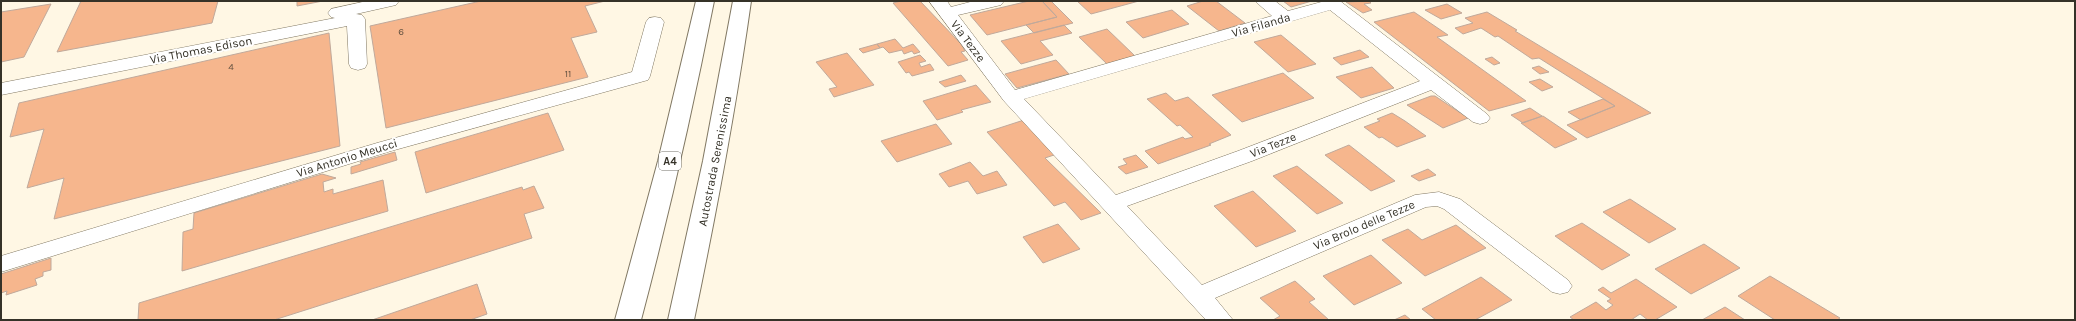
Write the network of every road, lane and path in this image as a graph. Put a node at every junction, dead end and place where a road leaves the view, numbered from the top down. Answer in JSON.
{"nodes":[{"id":1,"x":390,"y":1,"type":"edge"},
{"id":2,"x":705,"y":1,"type":"edge"},
{"id":3,"x":742,"y":1,"type":"edge"},
{"id":4,"x":995,"y":1,"type":"edge"},
{"id":5,"x":1264,"y":1,"type":"edge"},
{"id":6,"x":942,"y":7,"type":"edge"},
{"id":7,"x":1286,"y":18,"type":"junction"},
{"id":8,"x":655,"y":22,"type":"dead end"},
{"id":9,"x":358,"y":64,"type":"dead end"},
{"id":10,"x":1,"y":78,"type":"edge"},
{"id":11,"x":1434,"y":82,"type":"junction"},
{"id":12,"x":1,"y":89,"type":"edge"},
{"id":13,"x":1011,"y":97,"type":"junction"},
{"id":14,"x":1480,"y":118,"type":"dead end"},
{"id":15,"x":1112,"y":204,"type":"junction"},
{"id":16,"x":1,"y":264,"type":"edge"},
{"id":17,"x":1560,"y":286,"type":"dead end"},
{"id":18,"x":1198,"y":296,"type":"junction"},
{"id":19,"x":628,"y":320,"type":"edge"},
{"id":20,"x":681,"y":320,"type":"edge"},
{"id":21,"x":1221,"y":320,"type":"edge"}],
"edges":[{"from":1,"to":10,"type":"street"},
{"from":2,"to":19,"type":"highway","number":"A4"},
{"from":3,"to":20,"type":"highway","name":"Autostrada Serenissima"},
{"from":4,"to":6,"type":"street"},
{"from":5,"to":7,"type":"street"},
{"from":6,"to":13,"type":"street","name":"Via Tezze"},
{"from":7,"to":11,"type":"street","name":"Via Filanda"},
{"from":7,"to":13,"type":"street","name":"Via Filanda"},
{"from":8,"to":16,"type":"street","name":"Via Antonio Meucci"},
{"from":9,"to":12,"type":"street","name":"Via Thomas Edison"},
{"from":11,"to":14,"type":"street","name":"Via Filanda"},
{"from":11,"to":15,"type":"street","name":"Via Tezze"},
{"from":13,"to":15,"type":"street","name":"Via Tezze"},
{"from":15,"to":18,"type":"street","name":"Via Tezze"},
{"from":17,"to":18,"type":"street","name":"Via Brolo delle Tezze"},
{"from":18,"to":21,"type":"street","name":"Via Tezze"}]}
